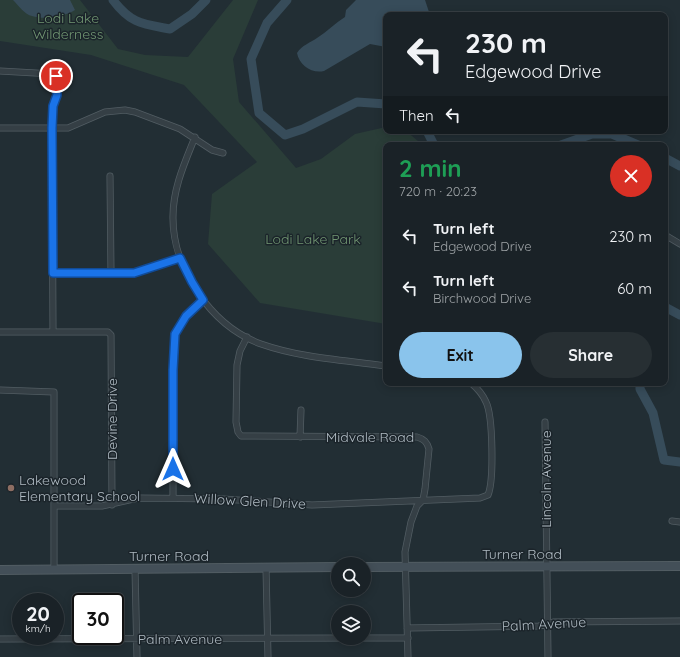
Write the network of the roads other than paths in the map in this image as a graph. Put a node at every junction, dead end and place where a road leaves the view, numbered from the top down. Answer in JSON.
{"nodes":[{"id":1,"x":0,"y":71,"type":"edge"},
{"id":2,"x":0,"y":128,"type":"edge"},
{"id":3,"x":52,"y":128,"type":"junction"},
{"id":4,"x":195,"y":137,"type":"junction"},
{"id":5,"x":223,"y":153,"type":"dead end"},
{"id":6,"x":110,"y":176,"type":"dead end"},
{"id":7,"x":668,"y":237,"type":"edge"},
{"id":8,"x":680,"y":244,"type":"edge"},
{"id":9,"x":180,"y":258,"type":"junction"},
{"id":10,"x":53,"y":273,"type":"junction"},
{"id":11,"x":111,"y":274,"type":"junction"},
{"id":12,"x":203,"y":300,"type":"junction"},
{"id":13,"x":53,"y":331,"type":"junction"},
{"id":14,"x":0,"y":332,"type":"edge"},
{"id":15,"x":247,"y":337,"type":"junction"},
{"id":16,"x":383,"y":366,"type":"edge"},
{"id":17,"x":473,"y":386,"type":"edge"},
{"id":18,"x":0,"y":390,"type":"edge"},
{"id":19,"x":301,"y":410,"type":"dead end"},
{"id":20,"x":546,"y":422,"type":"dead end"},
{"id":21,"x":300,"y":437,"type":"junction"},
{"id":22,"x":173,"y":498,"type":"junction"},
{"id":23,"x":423,"y":500,"type":"junction"},
{"id":24,"x":112,"y":505,"type":"junction"},
{"id":25,"x":54,"y":506,"type":"junction"},
{"id":26,"x":672,"y":521,"type":"dead end"},
{"id":27,"x":680,"y":522,"type":"edge"},
{"id":28,"x":546,"y":566,"type":"junction"},
{"id":29,"x":680,"y":566,"type":"edge"},
{"id":30,"x":331,"y":567,"type":"edge"},
{"id":31,"x":371,"y":567,"type":"edge"},
{"id":32,"x":406,"y":567,"type":"junction"},
{"id":33,"x":266,"y":568,"type":"junction"},
{"id":34,"x":54,"y":569,"type":"junction"},
{"id":35,"x":135,"y":569,"type":"junction"},
{"id":36,"x":0,"y":570,"type":"edge"},
{"id":37,"x":680,"y":621,"type":"edge"},
{"id":38,"x":547,"y":624,"type":"junction"},
{"id":39,"x":407,"y":628,"type":"junction"},
{"id":40,"x":268,"y":638,"type":"junction"},
{"id":41,"x":331,"y":638,"type":"edge"},
{"id":42,"x":371,"y":638,"type":"edge"},
{"id":43,"x":408,"y":638,"type":"junction"},
{"id":44,"x":0,"y":639,"type":"edge"},
{"id":45,"x":136,"y":639,"type":"junction"},
{"id":46,"x":137,"y":657,"type":"edge"},
{"id":47,"x":268,"y":657,"type":"edge"},
{"id":48,"x":408,"y":657,"type":"edge"},
{"id":49,"x":548,"y":657,"type":"edge"}],
"edges":[{"from":1,"to":3,"type":"street"},
{"from":2,"to":3,"type":"street"},
{"from":3,"to":4,"type":"street"},
{"from":3,"to":10,"type":"street"},
{"from":4,"to":5,"type":"street"},
{"from":4,"to":9,"type":"street"},
{"from":6,"to":11,"type":"street"},
{"from":7,"to":8,"type":"street"},
{"from":9,"to":11,"type":"street"},
{"from":9,"to":12,"type":"street"},
{"from":10,"to":11,"type":"street"},
{"from":10,"to":13,"type":"street"},
{"from":12,"to":15,"type":"street"},
{"from":12,"to":22,"type":"street"},
{"from":13,"to":14,"type":"street"},
{"from":13,"to":24,"type":"street","name":"Devine Drive"},
{"from":15,"to":16,"type":"street"},
{"from":15,"to":21,"type":"street","name":"Midvale Road"},
{"from":17,"to":23,"type":"street","name":"Willow Glen Drive"},
{"from":18,"to":25,"type":"street"},
{"from":19,"to":21,"type":"street"},
{"from":20,"to":28,"type":"street","name":"Lincoln Avenue"},
{"from":21,"to":23,"type":"street","name":"Midvale Road"},
{"from":22,"to":23,"type":"street","name":"Willow Glen Drive"},
{"from":22,"to":24,"type":"street","name":"Willow Glen Drive"},
{"from":23,"to":32,"type":"street"},
{"from":24,"to":25,"type":"street","name":"Willow Glen Drive"},
{"from":25,"to":34,"type":"street"},
{"from":26,"to":27,"type":"street"},
{"from":28,"to":29,"type":"main road","name":"Turner Road"},
{"from":28,"to":32,"type":"main road","name":"Turner Road"},
{"from":28,"to":38,"type":"street","name":"Lincoln Avenue"},
{"from":30,"to":33,"type":"main road","name":"Turner Road"},
{"from":31,"to":32,"type":"main road","name":"Turner Road"},
{"from":32,"to":39,"type":"street"},
{"from":33,"to":35,"type":"main road","name":"Turner Road"},
{"from":33,"to":40,"type":"street"},
{"from":34,"to":35,"type":"main road","name":"Turner Road"},
{"from":34,"to":36,"type":"main road","name":"Turner Road"},
{"from":35,"to":45,"type":"street"},
{"from":37,"to":38,"type":"street","name":"Palm Avenue"},
{"from":38,"to":39,"type":"street","name":"Palm Avenue"},
{"from":38,"to":49,"type":"street","name":"Lincoln Avenue"},
{"from":39,"to":43,"type":"street"},
{"from":40,"to":41,"type":"street","name":"Palm Avenue"},
{"from":40,"to":45,"type":"street","name":"Palm Avenue"},
{"from":40,"to":47,"type":"street"},
{"from":42,"to":43,"type":"street"},
{"from":43,"to":48,"type":"street"},
{"from":44,"to":45,"type":"street","name":"Palm Avenue"},
{"from":45,"to":46,"type":"street"}]}
